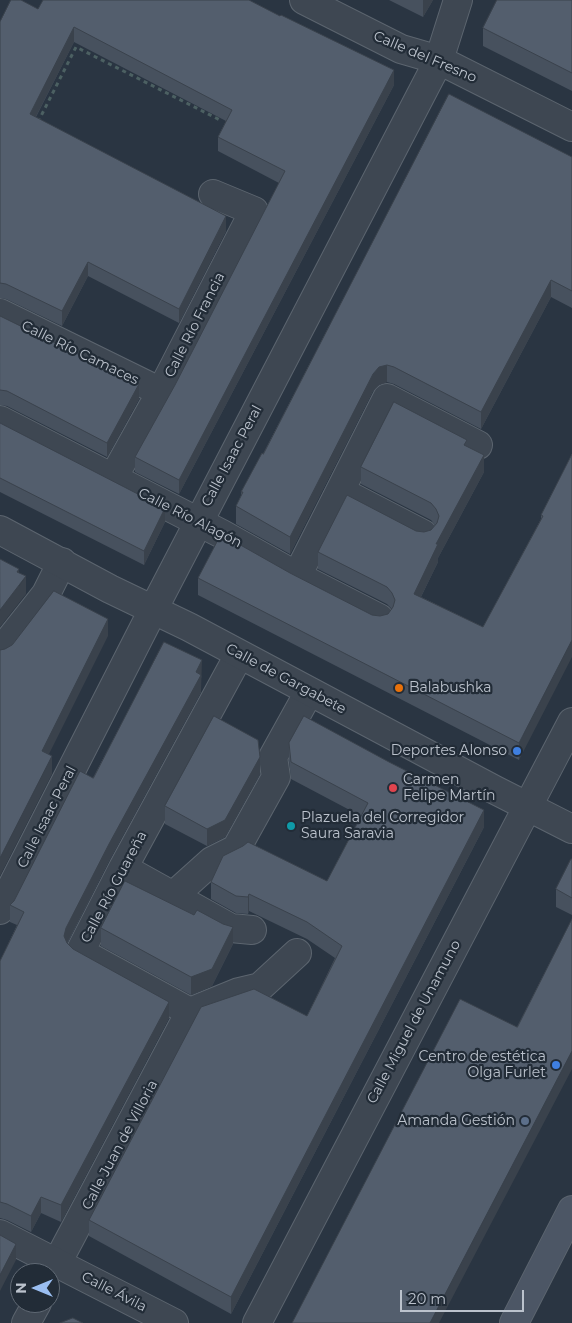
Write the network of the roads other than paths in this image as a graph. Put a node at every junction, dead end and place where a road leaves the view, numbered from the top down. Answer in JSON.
{"nodes":[{"id":1,"x":304,"y":0,"type":"edge"},
{"id":2,"x":458,"y":0,"type":"edge"},
{"id":3,"x":439,"y":60,"type":"junction"},
{"id":4,"x":572,"y":127,"type":"edge"},
{"id":5,"x":213,"y":194,"type":"dead end"},
{"id":6,"x":0,"y":313,"type":"edge"},
{"id":7,"x":161,"y":392,"type":"junction"},
{"id":8,"x":0,"y":420,"type":"edge"},
{"id":9,"x":478,"y":445,"type":"dead end"},
{"id":10,"x":114,"y":478,"type":"junction"},
{"id":11,"x":340,"y":491,"type":"junction"},
{"id":12,"x":198,"y":522,"type":"junction"},
{"id":13,"x":0,"y":530,"type":"edge"},
{"id":14,"x":423,"y":534,"type":"edge"},
{"id":15,"x":62,"y":562,"type":"junction"},
{"id":16,"x":297,"y":576,"type":"junction"},
{"id":17,"x":153,"y":610,"type":"junction"},
{"id":18,"x":380,"y":618,"type":"edge"},
{"id":19,"x":0,"y":652,"type":"edge"},
{"id":20,"x":239,"y":654,"type":"junction"},
{"id":21,"x":309,"y":692,"type":"junction"},
{"id":22,"x":572,"y":722,"type":"edge"},
{"id":23,"x":528,"y":806,"type":"junction"},
{"id":24,"x":572,"y":829,"type":"edge"},
{"id":25,"x":123,"y":868,"type":"junction"},
{"id":26,"x":173,"y":896,"type":"junction"},
{"id":27,"x":0,"y":910,"type":"edge"},
{"id":28,"x":252,"y":930,"type":"dead end"},
{"id":29,"x":297,"y":953,"type":"dead end"},
{"id":30,"x":190,"y":1012,"type":"junction"},
{"id":31,"x":572,"y":1210,"type":"edge"},
{"id":32,"x":0,"y":1234,"type":"edge"},
{"id":33,"x":44,"y":1263,"type":"edge"},
{"id":34,"x":58,"y":1263,"type":"edge"},
{"id":35,"x":60,"y":1273,"type":"edge"},
{"id":36,"x":174,"y":1323,"type":"edge"},
{"id":37,"x":257,"y":1323,"type":"edge"},
{"id":38,"x":514,"y":1323,"type":"edge"}],
"edges":[{"from":1,"to":3,"type":"street","name":"Calle del Fresno"},
{"from":2,"to":3,"type":"street","name":"Calle Isaac Peral"},
{"from":3,"to":4,"type":"street","name":"Calle del Fresno"},
{"from":3,"to":12,"type":"street","name":"Calle Isaac Peral"},
{"from":5,"to":7,"type":"street","name":"Calle Río Francia"},
{"from":6,"to":7,"type":"street","name":"Calle Río Camaces"},
{"from":7,"to":10,"type":"street","name":"Calle Río Francia"},
{"from":8,"to":10,"type":"street","name":"Calle Río Alagón"},
{"from":9,"to":11,"type":"street"},
{"from":10,"to":12,"type":"street","name":"Calle Río Alagón"},
{"from":11,"to":14,"type":"street"},
{"from":11,"to":16,"type":"street"},
{"from":12,"to":16,"type":"street","name":"Calle Río Alagón"},
{"from":12,"to":17,"type":"street","name":"Calle Isaac Peral"},
{"from":13,"to":15,"type":"street","name":"Calle de Gargabete"},
{"from":15,"to":17,"type":"street","name":"Calle de Gargabete"},
{"from":15,"to":19,"type":"street"},
{"from":16,"to":18,"type":"street","name":"Calle Río Alagón"},
{"from":17,"to":20,"type":"street","name":"Calle de Gargabete"},
{"from":17,"to":27,"type":"street","name":"Calle Isaac Peral"},
{"from":20,"to":21,"type":"street","name":"Calle de Gargabete"},
{"from":20,"to":25,"type":"street","name":"Calle Río Guareña"},
{"from":21,"to":23,"type":"street","name":"Calle de Gargabete"},
{"from":21,"to":26,"type":"street"},
{"from":22,"to":23,"type":"street","name":"Calle Miguel de Unamuno"},
{"from":23,"to":24,"type":"street","name":"Calle de Gargabete"},
{"from":23,"to":37,"type":"street","name":"Calle Miguel de Unamuno"},
{"from":25,"to":26,"type":"street"},
{"from":25,"to":30,"type":"street","name":"Calle Río Guareña"},
{"from":26,"to":28,"type":"street"},
{"from":29,"to":30,"type":"street"},
{"from":30,"to":34,"type":"street","name":"Calle Juan de Villoria"},
{"from":31,"to":38,"type":"main road"},
{"from":32,"to":33,"type":"street","name":"Calle Ávila"},
{"from":35,"to":36,"type":"street","name":"Calle Ávila"}]}
